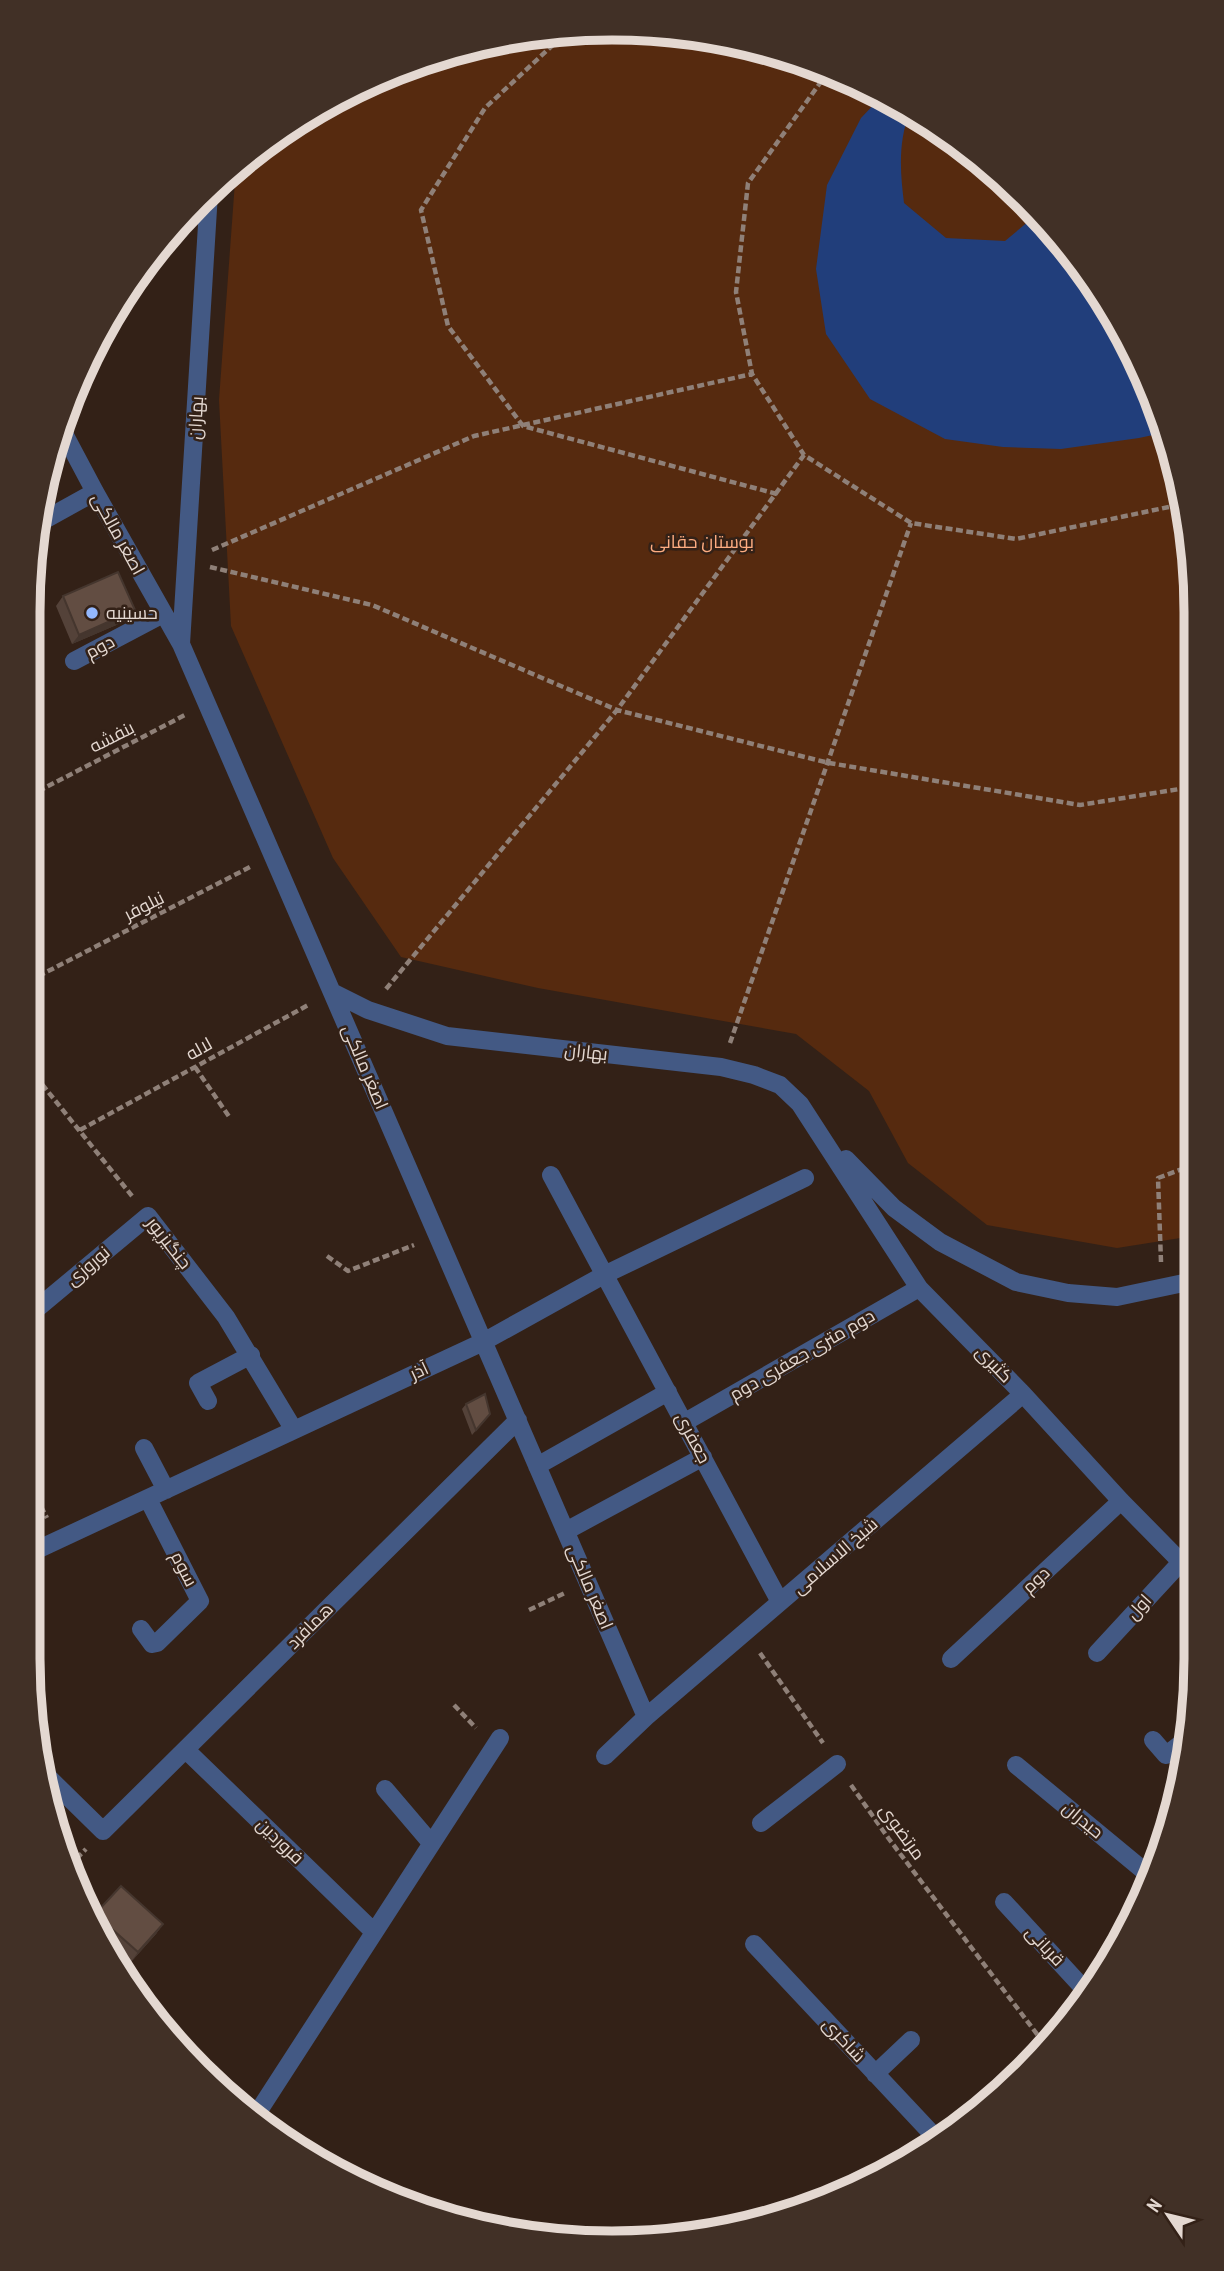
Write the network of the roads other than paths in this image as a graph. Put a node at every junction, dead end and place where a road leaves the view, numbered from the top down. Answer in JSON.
{"nodes":[{"id":1,"x":208,"y":208,"type":"edge"},
{"id":2,"x":67,"y":440,"type":"edge"},
{"id":3,"x":95,"y":492,"type":"junction"},
{"id":4,"x":48,"y":518,"type":"edge"},
{"id":5,"x":163,"y":614,"type":"junction"},
{"id":6,"x":181,"y":644,"type":"junction"},
{"id":7,"x":74,"y":661,"type":"dead end"},
{"id":8,"x":332,"y":992,"type":"junction"},
{"id":9,"x":821,"y":1135,"type":"junction"},
{"id":10,"x":551,"y":1175,"type":"dead end"},
{"id":11,"x":806,"y":1178,"type":"dead end"},
{"id":12,"x":148,"y":1216,"type":"joint"},
{"id":13,"x":604,"y":1275,"type":"junction"},
{"id":14,"x":1184,"y":1283,"type":"edge"},
{"id":15,"x":919,"y":1288,"type":"junction"},
{"id":16,"x":40,"y":1306,"type":"edge"},
{"id":17,"x":483,"y":1342,"type":"junction"},
{"id":18,"x":251,"y":1355,"type":"junction"},
{"id":19,"x":668,"y":1392,"type":"junction"},
{"id":20,"x":1023,"y":1394,"type":"junction"},
{"id":21,"x":208,"y":1401,"type":"dead end"},
{"id":22,"x":517,"y":1420,"type":"junction"},
{"id":23,"x":685,"y":1422,"type":"junction"},
{"id":24,"x":294,"y":1430,"type":"junction"},
{"id":25,"x":144,"y":1448,"type":"dead end"},
{"id":26,"x":703,"y":1457,"type":"junction"},
{"id":27,"x":537,"y":1466,"type":"junction"},
{"id":28,"x":166,"y":1490,"type":"junction"},
{"id":29,"x":148,"y":1499,"type":"junction"},
{"id":30,"x":1121,"y":1501,"type":"junction"},
{"id":31,"x":566,"y":1531,"type":"junction"},
{"id":32,"x":40,"y":1548,"type":"edge"},
{"id":33,"x":1184,"y":1564,"type":"edge"},
{"id":34,"x":1184,"y":1570,"type":"edge"},
{"id":35,"x":780,"y":1602,"type":"junction"},
{"id":36,"x":141,"y":1629,"type":"dead end"},
{"id":37,"x":1097,"y":1653,"type":"dead end"},
{"id":38,"x":951,"y":1659,"type":"dead end"},
{"id":39,"x":646,"y":1717,"type":"junction"},
{"id":40,"x":500,"y":1738,"type":"dead end"},
{"id":41,"x":1153,"y":1740,"type":"dead end"},
{"id":42,"x":1177,"y":1747,"type":"edge"},
{"id":43,"x":186,"y":1750,"type":"junction"},
{"id":44,"x":606,"y":1756,"type":"dead end"},
{"id":45,"x":837,"y":1764,"type":"road end"},
{"id":46,"x":1016,"y":1765,"type":"dead end"},
{"id":47,"x":54,"y":1783,"type":"edge"},
{"id":48,"x":385,"y":1789,"type":"dead end"},
{"id":49,"x":761,"y":1823,"type":"dead end"},
{"id":50,"x":431,"y":1843,"type":"junction"},
{"id":51,"x":1143,"y":1870,"type":"edge"},
{"id":52,"x":1004,"y":1902,"type":"dead end"},
{"id":53,"x":374,"y":1932,"type":"junction"},
{"id":54,"x":754,"y":1944,"type":"dead end"},
{"id":55,"x":1081,"y":1986,"type":"edge"},
{"id":56,"x":911,"y":2040,"type":"dead end"},
{"id":57,"x":875,"y":2074,"type":"junction"},
{"id":58,"x":260,"y":2109,"type":"edge"},
{"id":59,"x":931,"y":2133,"type":"edge"}],
"edges":[{"from":1,"to":6,"type":"street","name":"بهاران"},
{"from":2,"to":3,"type":"street","name":"اصغر مالکی"},
{"from":3,"to":4,"type":"street"},
{"from":3,"to":5,"type":"street","name":"اصغر مالکی"},
{"from":5,"to":6,"type":"street","name":"اصغر مالکی"},
{"from":5,"to":7,"type":"street","name":"دوم"},
{"from":6,"to":8,"type":"street","name":"اصغر مالکی"},
{"from":8,"to":9,"type":"street","name":"بهاران"},
{"from":8,"to":17,"type":"street","name":"اصغر مالکی"},
{"from":9,"to":14,"type":"street"},
{"from":9,"to":15,"type":"street","name":"کثیری"},
{"from":10,"to":13,"type":"street"},
{"from":11,"to":13,"type":"street","name":"آذر"},
{"from":12,"to":16,"type":"street","name":"نوروزی"},
{"from":12,"to":18,"type":"street","name":"چنگیزپور"},
{"from":13,"to":17,"type":"street","name":"آذر"},
{"from":13,"to":19,"type":"street","name":"جعفری"},
{"from":15,"to":20,"type":"street","name":"کثیری"},
{"from":15,"to":23,"type":"street","name":"دوم متری جعفری دوم"},
{"from":17,"to":22,"type":"street","name":"اصغر مالکی"},
{"from":17,"to":24,"type":"street","name":"آذر"},
{"from":18,"to":21,"type":"street"},
{"from":18,"to":24,"type":"street","name":"چنگیزپور"},
{"from":19,"to":23,"type":"street","name":"جعفری"},
{"from":19,"to":27,"type":"street"},
{"from":20,"to":30,"type":"street","name":"کثیری"},
{"from":20,"to":35,"type":"street","name":"شیخ الاسلامی"},
{"from":22,"to":27,"type":"street","name":"اصغر مالکی"},
{"from":22,"to":43,"type":"street","name":"همافرد"},
{"from":23,"to":26,"type":"street","name":"جعفری"},
{"from":24,"to":28,"type":"street","name":"آذر"},
{"from":25,"to":28,"type":"street"},
{"from":26,"to":31,"type":"street"},
{"from":26,"to":35,"type":"street","name":"جعفری"},
{"from":27,"to":31,"type":"street","name":"اصغر مالکی"},
{"from":28,"to":29,"type":"street","name":"آذر"},
{"from":29,"to":32,"type":"street","name":"آذر"},
{"from":29,"to":36,"type":"street","name":"سوم"},
{"from":30,"to":33,"type":"street","name":"کثیری"},
{"from":30,"to":38,"type":"street","name":"دوم"},
{"from":31,"to":39,"type":"street","name":"اصغر مالکی"},
{"from":34,"to":37,"type":"street","name":"اول"},
{"from":35,"to":39,"type":"street","name":"شیخ الاسلامی"},
{"from":39,"to":44,"type":"street","name":"شیخ الاسلامی"},
{"from":40,"to":50,"type":"street"},
{"from":41,"to":42,"type":"street"},
{"from":43,"to":47,"type":"street","name":"همافرد"},
{"from":43,"to":53,"type":"street","name":"فروردین"},
{"from":45,"to":49,"type":"street"},
{"from":46,"to":51,"type":"street","name":"حیدران"},
{"from":48,"to":50,"type":"street"},
{"from":50,"to":53,"type":"street"},
{"from":52,"to":55,"type":"street","name":"قربانی"},
{"from":53,"to":58,"type":"street"},
{"from":54,"to":57,"type":"street","name":"شاکری"},
{"from":56,"to":57,"type":"street"},
{"from":57,"to":59,"type":"street","name":"شاکری"}]}
